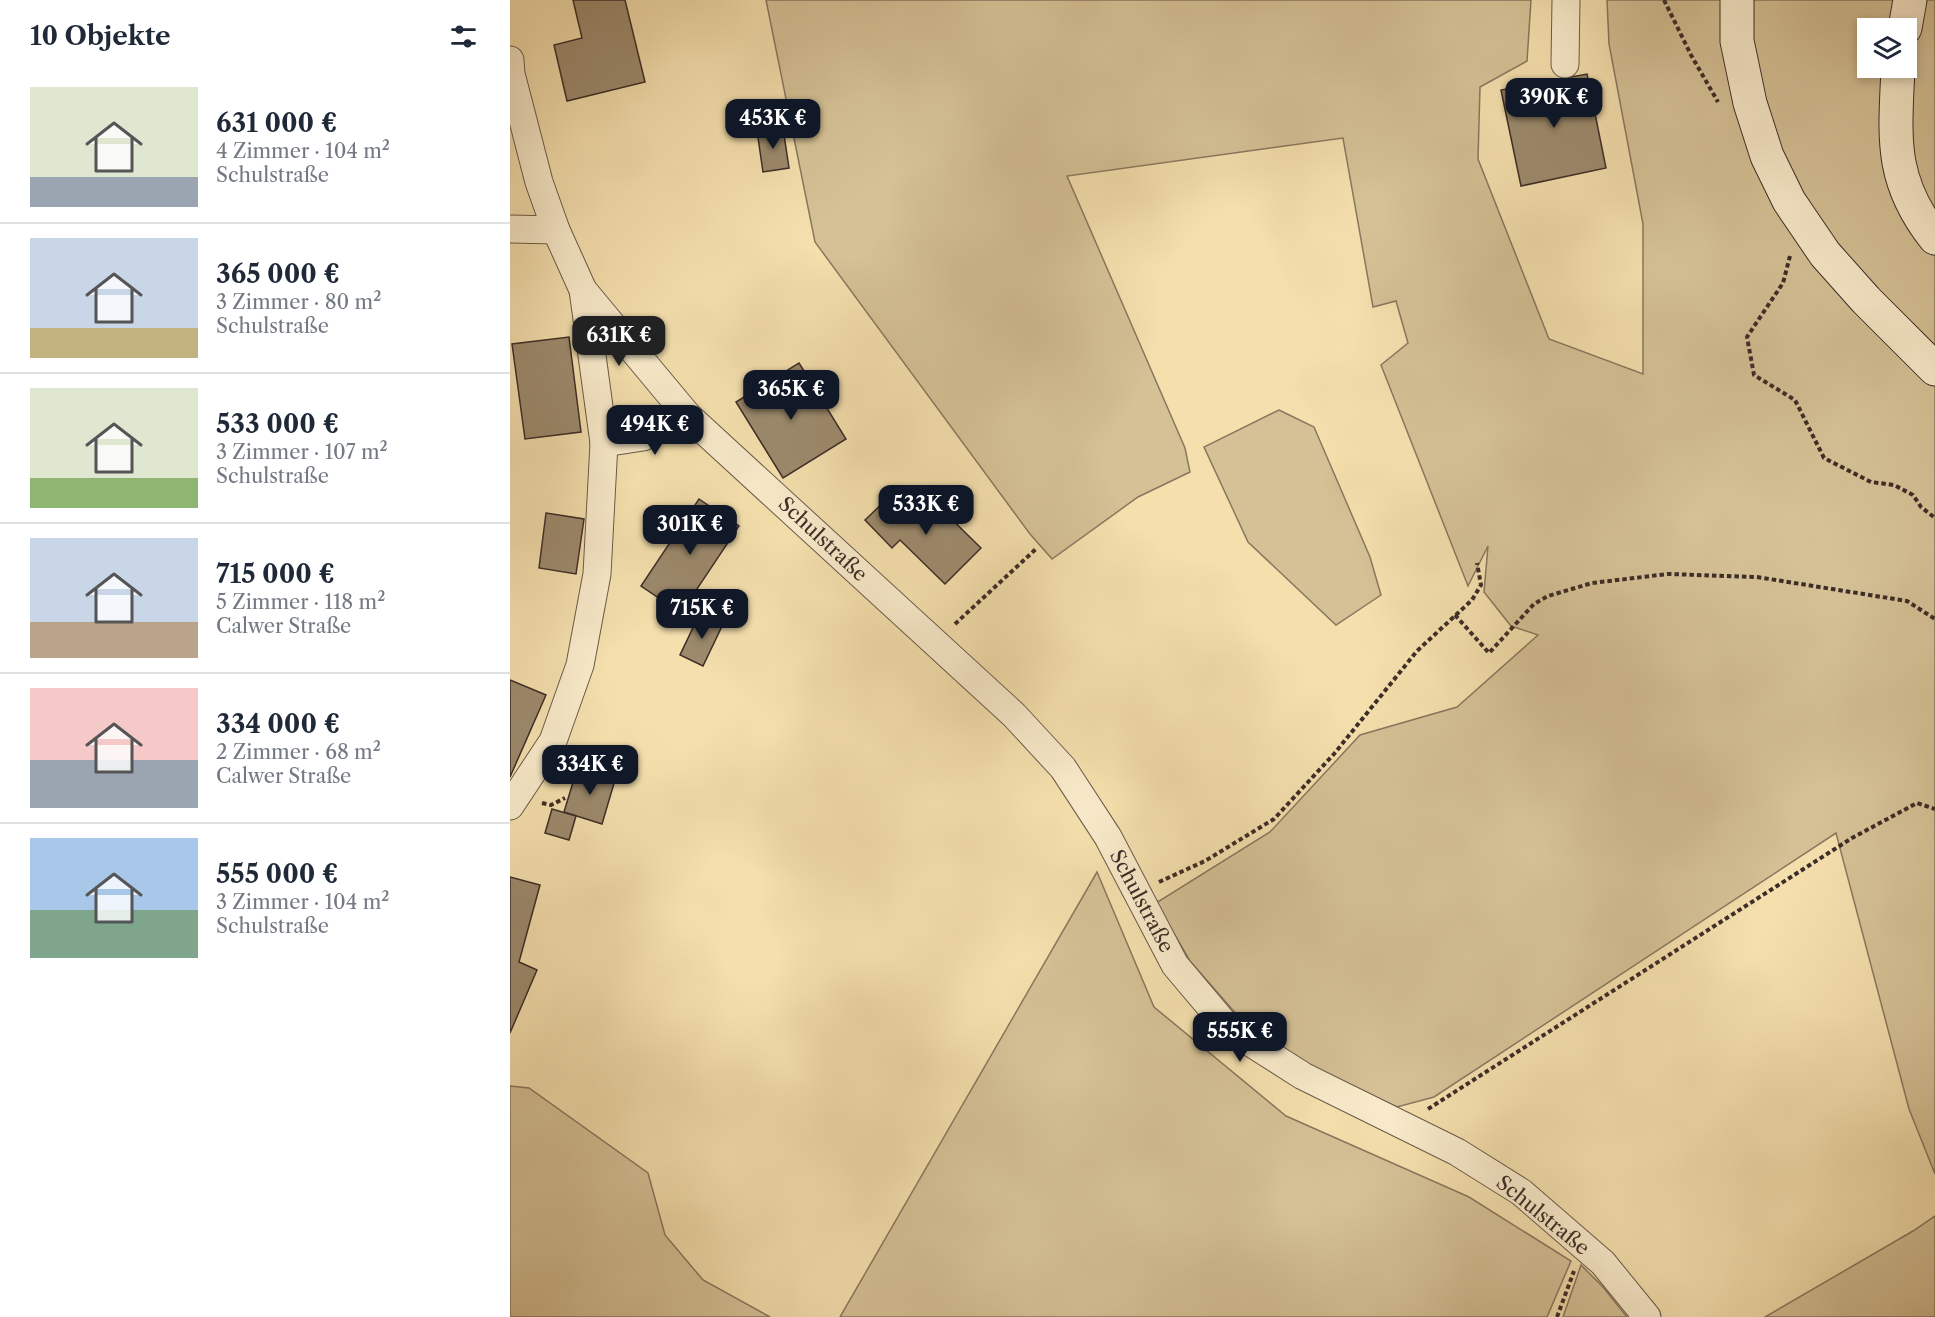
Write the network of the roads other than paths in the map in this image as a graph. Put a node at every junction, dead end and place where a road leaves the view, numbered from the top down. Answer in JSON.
{"nodes":[{"id":1,"x":1566,"y":0,"type":"edge"},
{"id":2,"x":1737,"y":0,"type":"edge"},
{"id":3,"x":1910,"y":0,"type":"edge"},
{"id":4,"x":1907,"y":18,"type":"edge"},
{"id":5,"x":510,"y":60,"type":"edge"},
{"id":6,"x":1565,"y":64,"type":"dead end"},
{"id":7,"x":1898,"y":78,"type":"edge"},
{"id":8,"x":510,"y":229,"type":"edge"},
{"id":9,"x":556,"y":230,"type":"junction"},
{"id":10,"x":1935,"y":238,"type":"edge"},
{"id":11,"x":583,"y":290,"type":"junction"},
{"id":12,"x":1935,"y":369,"type":"edge"},
{"id":13,"x":688,"y":416,"type":"junction"},
{"id":14,"x":604,"y":444,"type":"junction"},
{"id":15,"x":510,"y":806,"type":"edge"},
{"id":16,"x":1647,"y":1317,"type":"edge"}],
"edges":[{"from":1,"to":6,"type":"street"},
{"from":2,"to":12,"type":"street"},
{"from":3,"to":4,"type":"street"},
{"from":5,"to":9,"type":"street"},
{"from":7,"to":10,"type":"street"},
{"from":8,"to":9,"type":"street"},
{"from":9,"to":11,"type":"street"},
{"from":11,"to":13,"type":"street","name":"Schulstraße"},
{"from":11,"to":14,"type":"street"},
{"from":13,"to":14,"type":"street"},
{"from":13,"to":16,"type":"street","name":"Schulstraße"},
{"from":14,"to":15,"type":"street"}]}
